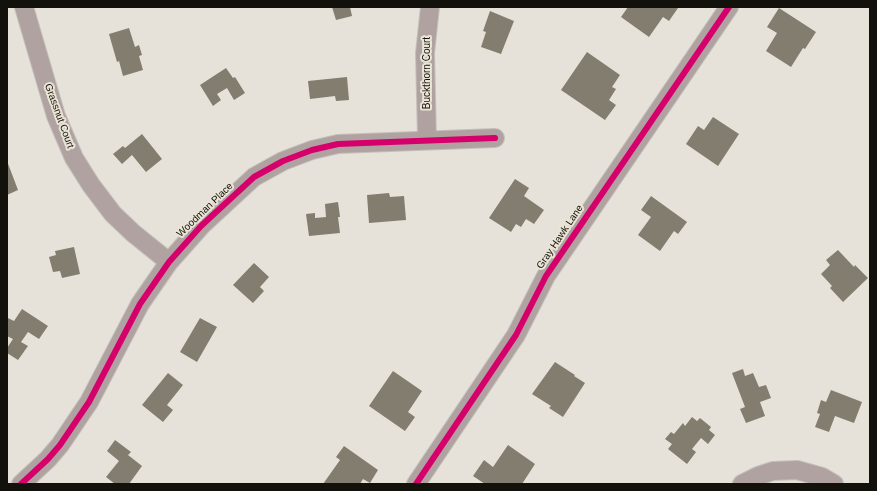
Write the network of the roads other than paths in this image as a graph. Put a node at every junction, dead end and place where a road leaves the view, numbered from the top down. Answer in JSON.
{"nodes":[{"id":1,"x":24,"y":7,"type":"edge"},
{"id":2,"x":430,"y":7,"type":"edge"},
{"id":3,"x":729,"y":7,"type":"edge"},
{"id":4,"x":495,"y":138,"type":"dead end"},
{"id":5,"x":427,"y":140,"type":"junction"},
{"id":6,"x":169,"y":262,"type":"junction"},
{"id":7,"x":21,"y":484,"type":"edge"},
{"id":8,"x":416,"y":484,"type":"edge"},
{"id":9,"x":742,"y":484,"type":"edge"},
{"id":10,"x":834,"y":484,"type":"edge"}],
"edges":[{"from":1,"to":6,"type":"street","name":"Grassnut Court"},
{"from":2,"to":5,"type":"street","name":"Buckthorn Court"},
{"from":3,"to":8,"type":"street","name":"Gray Hawk Lane"},
{"from":4,"to":5,"type":"street","name":"Woodman Place"},
{"from":5,"to":6,"type":"street","name":"Woodman Place"},
{"from":6,"to":7,"type":"street","name":"Woodman Place"},
{"from":9,"to":10,"type":"street"}]}
